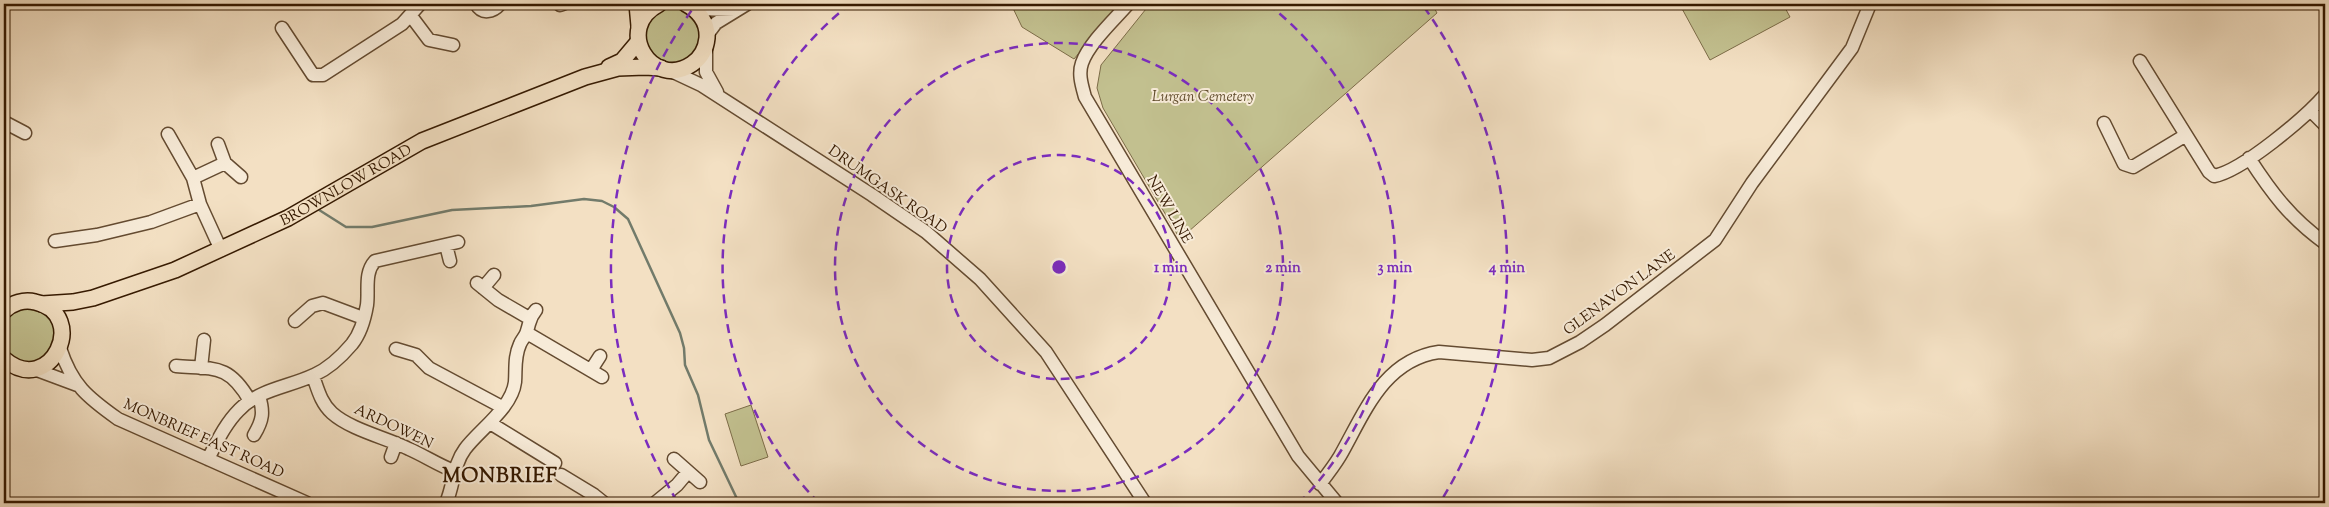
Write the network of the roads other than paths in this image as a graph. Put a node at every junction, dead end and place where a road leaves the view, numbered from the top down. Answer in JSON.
{"nodes":[{"id":1,"x":420,"y":4,"type":"edge"},
{"id":2,"x":476,"y":4,"type":"edge"},
{"id":3,"x":500,"y":4,"type":"edge"},
{"id":4,"x":638,"y":4,"type":"edge"},
{"id":5,"x":659,"y":4,"type":"edge"},
{"id":6,"x":747,"y":4,"type":"edge"},
{"id":7,"x":1128,"y":4,"type":"edge"},
{"id":8,"x":1870,"y":4,"type":"edge"},
{"id":9,"x":691,"y":6,"type":"edge"},
{"id":10,"x":735,"y":10,"type":"junction"},
{"id":11,"x":411,"y":16,"type":"junction"},
{"id":12,"x":639,"y":26,"type":"junction"},
{"id":13,"x":282,"y":28,"type":"dead end"},
{"id":14,"x":707,"y":40,"type":"junction"},
{"id":15,"x":638,"y":42,"type":"junction"},
{"id":16,"x":453,"y":45,"type":"dead end"},
{"id":17,"x":2140,"y":61,"type":"dead end"},
{"id":18,"x":665,"y":69,"type":"junction"},
{"id":19,"x":598,"y":73,"type":"junction"},
{"id":20,"x":2325,"y":95,"type":"edge"},
{"id":21,"x":723,"y":99,"type":"junction"},
{"id":22,"x":2311,"y":111,"type":"junction"},
{"id":23,"x":4,"y":122,"type":"edge"},
{"id":24,"x":2104,"y":123,"type":"dead end"},
{"id":25,"x":2325,"y":125,"type":"edge"},
{"id":26,"x":25,"y":132,"type":"dead end"},
{"id":27,"x":168,"y":134,"type":"dead end"},
{"id":28,"x":2186,"y":135,"type":"junction"},
{"id":29,"x":218,"y":144,"type":"dead end"},
{"id":30,"x":2249,"y":158,"type":"junction"},
{"id":31,"x":225,"y":163,"type":"junction"},
{"id":32,"x":241,"y":177,"type":"dead end"},
{"id":33,"x":193,"y":178,"type":"junction"},
{"id":34,"x":200,"y":204,"type":"junction"},
{"id":35,"x":55,"y":242,"type":"dead end"},
{"id":36,"x":2325,"y":243,"type":"edge"},
{"id":37,"x":220,"y":250,"type":"junction"},
{"id":38,"x":450,"y":261,"type":"dead end"},
{"id":39,"x":494,"y":275,"type":"dead end"},
{"id":40,"x":4,"y":297,"type":"edge"},
{"id":41,"x":93,"y":298,"type":"junction"},
{"id":42,"x":22,"y":302,"type":"junction"},
{"id":43,"x":42,"y":304,"type":"junction"},
{"id":44,"x":4,"y":311,"type":"edge"},
{"id":45,"x":363,"y":318,"type":"junction"},
{"id":46,"x":295,"y":321,"type":"dead end"},
{"id":47,"x":62,"y":332,"type":"junction"},
{"id":48,"x":527,"y":333,"type":"junction"},
{"id":49,"x":204,"y":340,"type":"dead end"},
{"id":50,"x":60,"y":348,"type":"junction"},
{"id":51,"x":396,"y":349,"type":"dead end"},
{"id":52,"x":600,"y":356,"type":"dead end"},
{"id":53,"x":4,"y":359,"type":"edge"},
{"id":54,"x":176,"y":366,"type":"dead end"},
{"id":55,"x":11,"y":367,"type":"edge"},
{"id":56,"x":201,"y":368,"type":"junction"},
{"id":57,"x":34,"y":369,"type":"junction"},
{"id":58,"x":313,"y":376,"type":"junction"},
{"id":59,"x":77,"y":386,"type":"junction"},
{"id":60,"x":254,"y":398,"type":"junction"},
{"id":61,"x":502,"y":407,"type":"junction"},
{"id":62,"x":490,"y":423,"type":"junction"},
{"id":63,"x":254,"y":435,"type":"dead end"},
{"id":64,"x":396,"y":443,"type":"junction"},
{"id":65,"x":391,"y":457,"type":"dead end"},
{"id":66,"x":208,"y":459,"type":"junction"},
{"id":67,"x":674,"y":459,"type":"dead end"},
{"id":68,"x":554,"y":463,"type":"dead end"},
{"id":69,"x":577,"y":468,"type":"dead end"},
{"id":70,"x":454,"y":471,"type":"junction"},
{"id":71,"x":688,"y":472,"type":"junction"},
{"id":72,"x":700,"y":482,"type":"dead end"},
{"id":73,"x":1320,"y":484,"type":"junction"},
{"id":74,"x":307,"y":503,"type":"edge"},
{"id":75,"x":446,"y":503,"type":"edge"},
{"id":76,"x":604,"y":503,"type":"edge"},
{"id":77,"x":655,"y":503,"type":"edge"},
{"id":78,"x":1144,"y":503,"type":"edge"},
{"id":79,"x":1337,"y":503,"type":"edge"}],
"edges":[{"from":1,"to":11,"type":"street"},
{"from":2,"to":3,"type":"street"},
{"from":4,"to":12,"type":"main road"},
{"from":5,"to":12,"type":"main road"},
{"from":6,"to":10,"type":"street"},
{"from":7,"to":73,"type":"street","name":"NEW LINE"},
{"from":8,"to":73,"type":"street","name":"GLENAVON LANE"},
{"from":9,"to":10,"type":"street"},
{"from":9,"to":14,"type":"main road"},
{"from":10,"to":14,"type":"street"},
{"from":11,"to":13,"type":"street"},
{"from":11,"to":16,"type":"street"},
{"from":12,"to":15,"type":"main road"},
{"from":14,"to":18,"type":"main road","name":"BROWNLOW ROAD"},
{"from":14,"to":21,"type":"street"},
{"from":15,"to":18,"type":"main road"},
{"from":15,"to":19,"type":"main road","name":"BROWNLOW ROAD"},
{"from":17,"to":28,"type":"street"},
{"from":18,"to":19,"type":"main road","name":"BROWNLOW ROAD"},
{"from":18,"to":21,"type":"street","name":"DRUMGASK ROAD"},
{"from":19,"to":37,"type":"main road","name":"BROWNLOW ROAD"},
{"from":20,"to":22,"type":"street"},
{"from":21,"to":78,"type":"street","name":"DRUMGASK ROAD"},
{"from":22,"to":25,"type":"street"},
{"from":22,"to":30,"type":"street"},
{"from":23,"to":26,"type":"street"},
{"from":24,"to":28,"type":"street"},
{"from":27,"to":33,"type":"street"},
{"from":28,"to":30,"type":"street"},
{"from":29,"to":31,"type":"street"},
{"from":30,"to":36,"type":"street"},
{"from":31,"to":32,"type":"street"},
{"from":31,"to":33,"type":"street"},
{"from":33,"to":34,"type":"street"},
{"from":34,"to":35,"type":"street"},
{"from":34,"to":37,"type":"street"},
{"from":37,"to":41,"type":"main road","name":"BROWNLOW ROAD"},
{"from":38,"to":45,"type":"street"},
{"from":39,"to":48,"type":"street"},
{"from":40,"to":42,"type":"street"},
{"from":41,"to":43,"type":"main road","name":"BROWNLOW ROAD"},
{"from":41,"to":47,"type":"main road","name":"BROWNLOW ROAD"},
{"from":42,"to":43,"type":"main road","name":"BROWNLOW ROAD"},
{"from":42,"to":44,"type":"main road"},
{"from":43,"to":47,"type":"main road"},
{"from":45,"to":46,"type":"street"},
{"from":45,"to":58,"type":"street"},
{"from":47,"to":50,"type":"main road"},
{"from":48,"to":52,"type":"street"},
{"from":48,"to":61,"type":"street"},
{"from":49,"to":56,"type":"street"},
{"from":50,"to":57,"type":"main road"},
{"from":50,"to":59,"type":"street","name":"MONBRIEF EAST ROAD"},
{"from":51,"to":61,"type":"street"},
{"from":53,"to":55,"type":"main road"},
{"from":54,"to":56,"type":"street"},
{"from":55,"to":57,"type":"main road"},
{"from":56,"to":60,"type":"street"},
{"from":57,"to":59,"type":"street"},
{"from":58,"to":60,"type":"street"},
{"from":58,"to":64,"type":"street","name":"ARDOWEN"},
{"from":59,"to":66,"type":"street","name":"MONBRIEF EAST ROAD"},
{"from":60,"to":63,"type":"street"},
{"from":60,"to":66,"type":"street"},
{"from":61,"to":62,"type":"street"},
{"from":62,"to":68,"type":"street"},
{"from":62,"to":70,"type":"street"},
{"from":64,"to":65,"type":"street"},
{"from":64,"to":70,"type":"street","name":"ARDOWEN"},
{"from":66,"to":74,"type":"street","name":"MONBRIEF EAST ROAD"},
{"from":67,"to":71,"type":"street"},
{"from":69,"to":76,"type":"street"},
{"from":70,"to":75,"type":"street"},
{"from":71,"to":72,"type":"street"},
{"from":71,"to":77,"type":"street"},
{"from":73,"to":79,"type":"street","name":"NEW LINE"}]}
